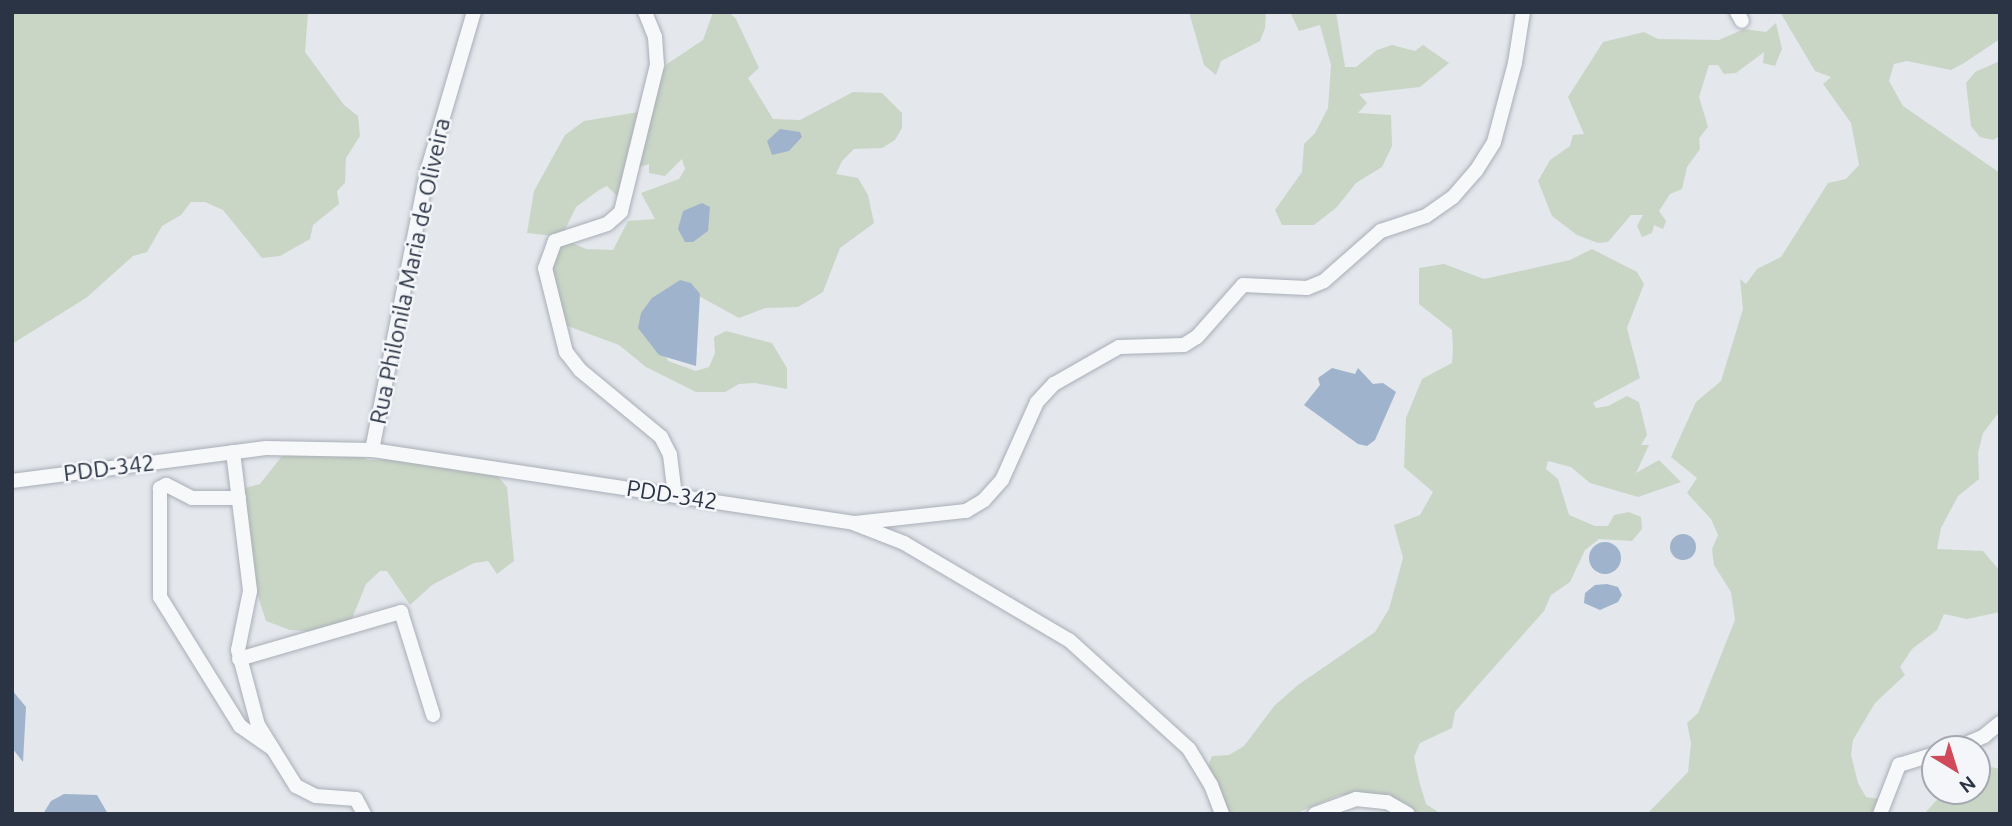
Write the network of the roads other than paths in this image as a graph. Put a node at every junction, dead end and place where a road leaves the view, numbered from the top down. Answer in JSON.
{"nodes":[{"id":1,"x":474,"y":12,"type":"edge"},
{"id":2,"x":645,"y":12,"type":"edge"},
{"id":3,"x":1523,"y":12,"type":"edge"},
{"id":4,"x":372,"y":450,"type":"junction"},
{"id":5,"x":233,"y":452,"type":"junction"},
{"id":6,"x":12,"y":481,"type":"edge"},
{"id":7,"x":675,"y":496,"type":"junction"},
{"id":8,"x":239,"y":498,"type":"junction"},
{"id":9,"x":853,"y":523,"type":"junction"},
{"id":10,"x":239,"y":659,"type":"junction"},
{"id":11,"x":433,"y":715,"type":"dead end"},
{"id":12,"x":2000,"y":723,"type":"edge"},
{"id":13,"x":1979,"y":735,"type":"edge"},
{"id":14,"x":272,"y":748,"type":"junction"},
{"id":15,"x":1921,"y":758,"type":"edge"},
{"id":16,"x":364,"y":814,"type":"edge"},
{"id":17,"x":1222,"y":814,"type":"edge"},
{"id":18,"x":1315,"y":814,"type":"edge"},
{"id":19,"x":1408,"y":814,"type":"edge"},
{"id":20,"x":1880,"y":814,"type":"edge"}],
"edges":[{"from":1,"to":4,"type":"street","name":"Rua Philonila Maria de Oliveira"},
{"from":2,"to":7,"type":"street"},
{"from":3,"to":9,"type":"street"},
{"from":4,"to":5,"type":"street","name":"PDD-342","number":"PDD-342"},
{"from":4,"to":7,"type":"street","name":"PDD-342","number":"PDD-342"},
{"from":5,"to":6,"type":"street","name":"PDD-342","number":"PDD-342"},
{"from":5,"to":8,"type":"street"},
{"from":7,"to":9,"type":"street","name":"PDD-342","number":"PDD-342"},
{"from":8,"to":10,"type":"street"},
{"from":8,"to":14,"type":"street"},
{"from":9,"to":17,"type":"street","name":"PDD-342","number":"PDD-342"},
{"from":10,"to":11,"type":"street"},
{"from":10,"to":14,"type":"street"},
{"from":12,"to":13,"type":"street"},
{"from":14,"to":16,"type":"street"},
{"from":15,"to":20,"type":"street"},
{"from":18,"to":19,"type":"street"}]}
